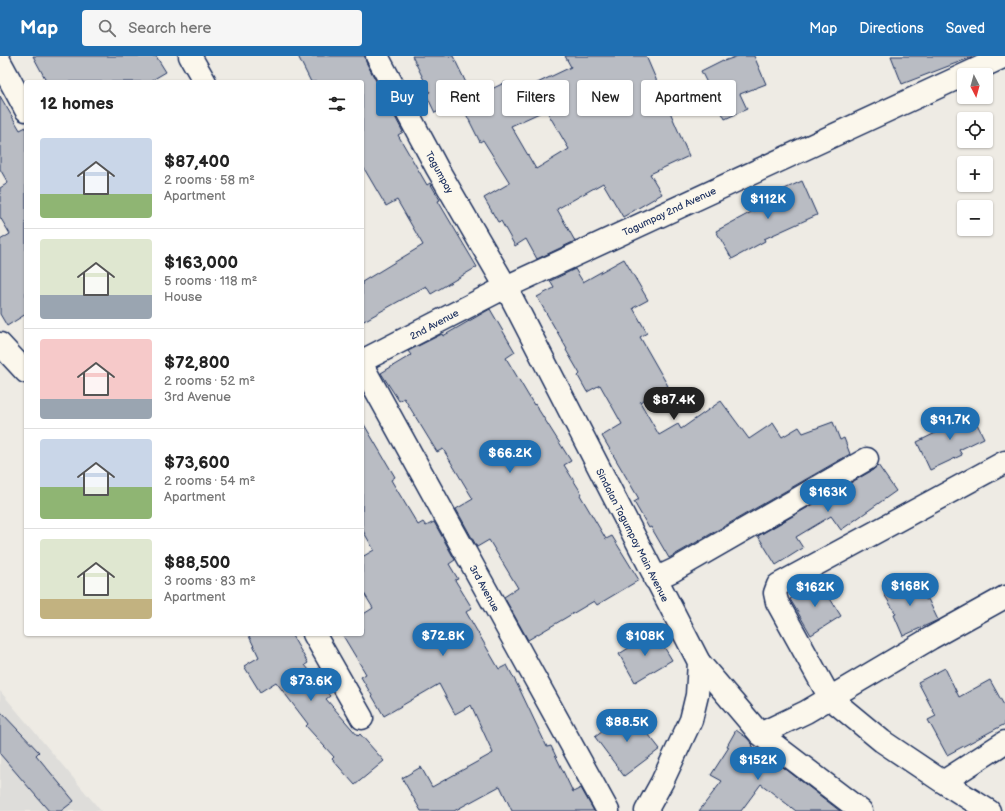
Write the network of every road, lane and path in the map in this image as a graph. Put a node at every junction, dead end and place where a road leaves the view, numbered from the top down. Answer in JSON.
{"nodes":[{"id":1,"x":190,"y":56,"type":"edge"},
{"id":2,"x":377,"y":56,"type":"edge"},
{"id":3,"x":1005,"y":56,"type":"edge"},
{"id":4,"x":0,"y":62,"type":"edge"},
{"id":5,"x":979,"y":68,"type":"edge"},
{"id":6,"x":957,"y":78,"type":"edge"},
{"id":7,"x":204,"y":80,"type":"edge"},
{"id":8,"x":24,"y":106,"type":"edge"},
{"id":9,"x":506,"y":287,"type":"junction"},
{"id":10,"x":0,"y":344,"type":"edge"},
{"id":11,"x":364,"y":360,"type":"edge"},
{"id":12,"x":364,"y":369,"type":"edge"},
{"id":13,"x":24,"y":370,"type":"edge"},
{"id":14,"x":867,"y":459,"type":"dead end"},
{"id":15,"x":1005,"y":462,"type":"edge"},
{"id":16,"x":655,"y":579,"type":"junction"},
{"id":17,"x":1005,"y":597,"type":"edge"},
{"id":18,"x":315,"y":636,"type":"edge"},
{"id":19,"x":698,"y":662,"type":"junction"},
{"id":20,"x":830,"y":698,"type":"junction"},
{"id":21,"x":362,"y":718,"type":"dead end"},
{"id":22,"x":760,"y":734,"type":"junction"},
{"id":23,"x":1005,"y":742,"type":"edge"},
{"id":24,"x":943,"y":782,"type":"junction"},
{"id":25,"x":608,"y":811,"type":"edge"},
{"id":26,"x":646,"y":811,"type":"edge"},
{"id":27,"x":861,"y":811,"type":"edge"},
{"id":28,"x":989,"y":811,"type":"edge"}],
"edges":[{"from":1,"to":7,"type":"street"},
{"from":2,"to":9,"type":"street","name":"Tagumpay"},
{"from":3,"to":5,"type":"street","name":"Tagumpay 2nd Avenue"},
{"from":4,"to":8,"type":"street"},
{"from":6,"to":9,"type":"street","name":"Tagumpay 2nd Avenue"},
{"from":9,"to":11,"type":"street","name":"2nd Avenue"},
{"from":9,"to":16,"type":"street","name":"Sindalan Tagumpay Main Avenue"},
{"from":10,"to":13,"type":"street"},
{"from":12,"to":25,"type":"street","name":"3rd Avenue"},
{"from":14,"to":16,"type":"street"},
{"from":15,"to":20,"type":"street"},
{"from":16,"to":19,"type":"street","name":"Sindalan Tagumpay Main Avenue"},
{"from":17,"to":20,"type":"street"},
{"from":18,"to":21,"type":"street"},
{"from":19,"to":22,"type":"street"},
{"from":19,"to":26,"type":"street","name":"Sindalan Tagumpay Main Avenue"},
{"from":20,"to":22,"type":"street"},
{"from":20,"to":24,"type":"street"},
{"from":22,"to":27,"type":"street"},
{"from":23,"to":24,"type":"street"},
{"from":24,"to":28,"type":"street"}]}
